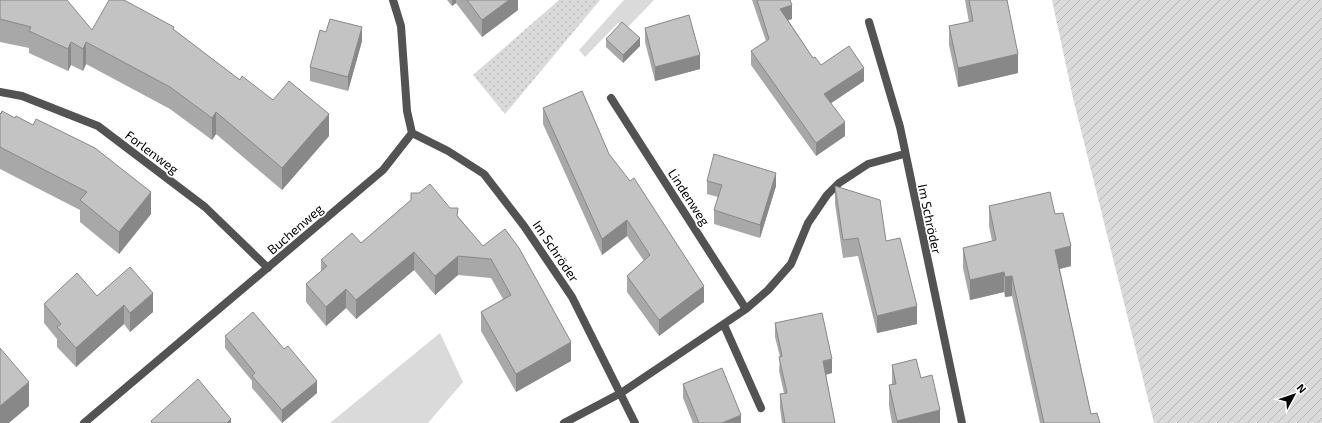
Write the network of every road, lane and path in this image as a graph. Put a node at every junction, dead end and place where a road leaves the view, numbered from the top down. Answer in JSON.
{"nodes":[{"id":1,"x":393,"y":0,"type":"edge"},
{"id":2,"x":869,"y":22,"type":"dead end"},
{"id":3,"x":0,"y":92,"type":"edge"},
{"id":4,"x":612,"y":98,"type":"dead end"},
{"id":5,"x":412,"y":133,"type":"junction"},
{"id":6,"x":904,"y":154,"type":"junction"},
{"id":7,"x":268,"y":268,"type":"junction"},
{"id":8,"x":746,"y":309,"type":"junction"},
{"id":9,"x":724,"y":325,"type":"junction"},
{"id":10,"x":621,"y":393,"type":"junction"},
{"id":11,"x":761,"y":408,"type":"dead end"},
{"id":12,"x":84,"y":423,"type":"edge"},
{"id":13,"x":564,"y":423,"type":"edge"},
{"id":14,"x":635,"y":423,"type":"edge"},
{"id":15,"x":962,"y":423,"type":"edge"}],
"edges":[{"from":1,"to":5,"type":"street"},
{"from":2,"to":6,"type":"street","name":"Im Schröder"},
{"from":3,"to":7,"type":"street","name":"Forlenweg"},
{"from":4,"to":8,"type":"street","name":"Lindenweg"},
{"from":5,"to":7,"type":"street","name":"Buchenweg"},
{"from":5,"to":10,"type":"street","name":"Im Schröder"},
{"from":6,"to":8,"type":"street"},
{"from":6,"to":15,"type":"street","name":"Im Schröder"},
{"from":7,"to":12,"type":"street","name":"Buchenweg"},
{"from":8,"to":9,"type":"street"},
{"from":9,"to":10,"type":"street"},
{"from":9,"to":11,"type":"street"},
{"from":10,"to":13,"type":"street"},
{"from":10,"to":14,"type":"street","name":"Im Schröder"}]}
